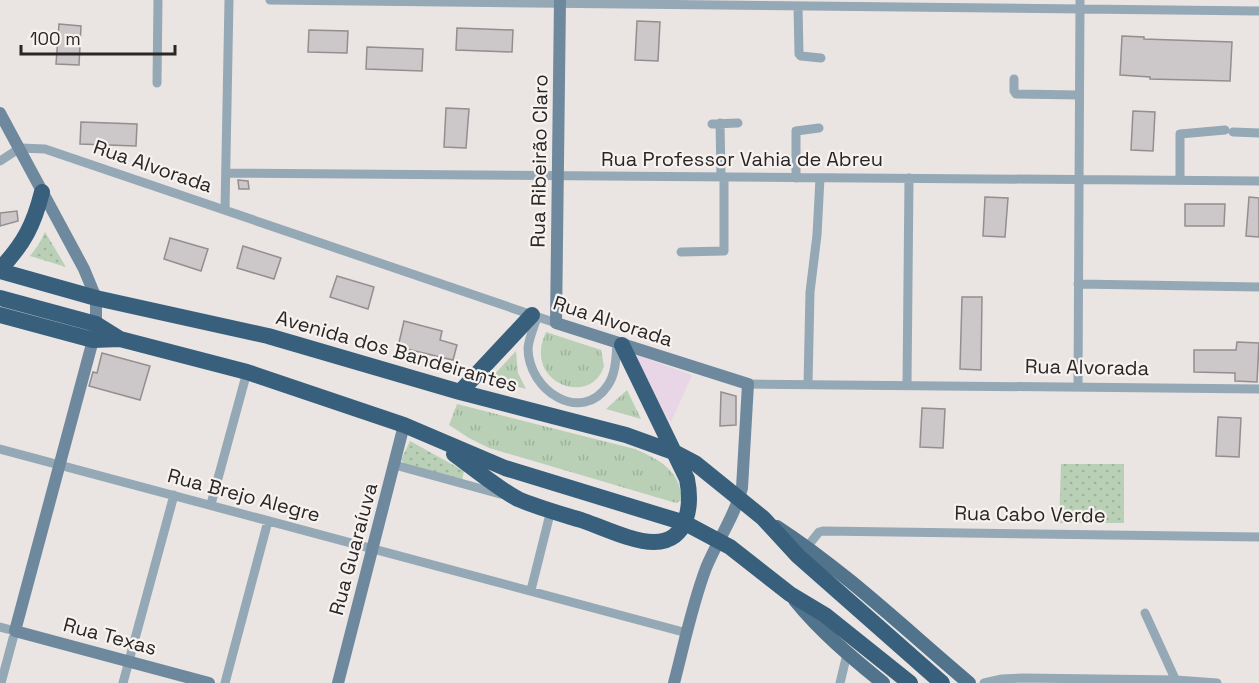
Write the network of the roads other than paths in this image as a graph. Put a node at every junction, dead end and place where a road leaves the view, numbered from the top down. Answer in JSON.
{"nodes":[{"id":1,"x":158,"y":0,"type":"edge"},
{"id":2,"x":229,"y":0,"type":"edge"},
{"id":3,"x":270,"y":0,"type":"edge"},
{"id":4,"x":447,"y":1,"type":"edge"},
{"id":5,"x":560,"y":2,"type":"edge"},
{"id":6,"x":840,"y":3,"type":"edge"},
{"id":7,"x":933,"y":4,"type":"edge"},
{"id":8,"x":1080,"y":5,"type":"edge"},
{"id":9,"x":798,"y":6,"type":"junction"},
{"id":10,"x":1259,"y":11,"type":"edge"},
{"id":11,"x":821,"y":58,"type":"dead end"},
{"id":12,"x":1014,"y":78,"type":"dead end"},
{"id":13,"x":157,"y":83,"type":"dead end"},
{"id":14,"x":1079,"y":95,"type":"junction"},
{"id":15,"x":0,"y":113,"type":"edge"},
{"id":16,"x":738,"y":123,"type":"dead end"},
{"id":17,"x":819,"y":128,"type":"dead end"},
{"id":18,"x":1259,"y":133,"type":"edge"},
{"id":19,"x":20,"y":148,"type":"junction"},
{"id":20,"x":0,"y":161,"type":"edge"},
{"id":21,"x":226,"y":173,"type":"junction"},
{"id":22,"x":559,"y":176,"type":"junction"},
{"id":23,"x":722,"y":177,"type":"junction"},
{"id":24,"x":796,"y":177,"type":"junction"},
{"id":25,"x":820,"y":178,"type":"junction"},
{"id":26,"x":909,"y":178,"type":"junction"},
{"id":27,"x":1080,"y":180,"type":"junction"},
{"id":28,"x":1180,"y":180,"type":"junction"},
{"id":29,"x":1259,"y":181,"type":"edge"},
{"id":30,"x":42,"y":192,"type":"junction"},
{"id":31,"x":225,"y":210,"type":"junction"},
{"id":32,"x":681,"y":252,"type":"dead end"},
{"id":33,"x":0,"y":270,"type":"edge"},
{"id":34,"x":1078,"y":284,"type":"junction"},
{"id":35,"x":1259,"y":287,"type":"edge"},
{"id":36,"x":0,"y":298,"type":"edge"},
{"id":37,"x":96,"y":298,"type":"junction"},
{"id":38,"x":0,"y":315,"type":"edge"},
{"id":39,"x":534,"y":316,"type":"junction"},
{"id":40,"x":556,"y":323,"type":"junction"},
{"id":41,"x":94,"y":332,"type":"junction"},
{"id":42,"x":620,"y":344,"type":"junction"},
{"id":43,"x":247,"y":372,"type":"junction"},
{"id":44,"x":748,"y":384,"type":"junction"},
{"id":45,"x":808,"y":384,"type":"junction"},
{"id":46,"x":907,"y":385,"type":"junction"},
{"id":47,"x":1078,"y":387,"type":"junction"},
{"id":48,"x":1259,"y":388,"type":"edge"},
{"id":49,"x":460,"y":392,"type":"junction"},
{"id":50,"x":404,"y":425,"type":"junction"},
{"id":51,"x":427,"y":435,"type":"junction"},
{"id":52,"x":0,"y":449,"type":"edge"},
{"id":53,"x":676,"y":453,"type":"junction"},
{"id":54,"x":59,"y":465,"type":"junction"},
{"id":55,"x":395,"y":465,"type":"junction"},
{"id":56,"x":174,"y":495,"type":"junction"},
{"id":57,"x":517,"y":498,"type":"junction"},
{"id":58,"x":739,"y":498,"type":"junction"},
{"id":59,"x":211,"y":504,"type":"junction"},
{"id":60,"x":551,"y":510,"type":"junction"},
{"id":61,"x":763,"y":518,"type":"junction"},
{"id":62,"x":268,"y":521,"type":"junction"},
{"id":63,"x":685,"y":524,"type":"junction"},
{"id":64,"x":1259,"y":537,"type":"edge"},
{"id":65,"x":720,"y":540,"type":"junction"},
{"id":66,"x":807,"y":547,"type":"junction"},
{"id":67,"x":374,"y":548,"type":"junction"},
{"id":68,"x":531,"y":590,"type":"junction"},
{"id":69,"x":790,"y":594,"type":"junction"},
{"id":70,"x":1145,"y":613,"type":"dead end"},
{"id":71,"x":0,"y":627,"type":"edge"},
{"id":72,"x":15,"y":631,"type":"junction"},
{"id":73,"x":687,"y":633,"type":"junction"},
{"id":74,"x":851,"y":657,"type":"junction"},
{"id":75,"x":129,"y":662,"type":"junction"},
{"id":76,"x":1176,"y":682,"type":"edge"},
{"id":77,"x":1,"y":683,"type":"edge"},
{"id":78,"x":123,"y":683,"type":"edge"},
{"id":79,"x":209,"y":683,"type":"edge"},
{"id":80,"x":225,"y":683,"type":"edge"},
{"id":81,"x":338,"y":683,"type":"edge"},
{"id":82,"x":674,"y":683,"type":"edge"},
{"id":83,"x":840,"y":683,"type":"edge"},
{"id":84,"x":883,"y":683,"type":"edge"},
{"id":85,"x":910,"y":683,"type":"edge"},
{"id":86,"x":942,"y":683,"type":"edge"},
{"id":87,"x":969,"y":683,"type":"edge"},
{"id":88,"x":984,"y":683,"type":"edge"},
{"id":89,"x":1217,"y":683,"type":"edge"}],
"edges":[{"from":1,"to":13,"type":"street"},
{"from":2,"to":21,"type":"street"},
{"from":3,"to":4,"type":"street"},
{"from":4,"to":5,"type":"street"},
{"from":5,"to":9,"type":"street"},
{"from":5,"to":22,"type":"street","name":"Rua Ribeirão Claro"},
{"from":6,"to":7,"type":"street"},
{"from":6,"to":9,"type":"street"},
{"from":7,"to":8,"type":"street"},
{"from":8,"to":10,"type":"street"},
{"from":8,"to":14,"type":"street"},
{"from":9,"to":11,"type":"street"},
{"from":12,"to":14,"type":"street"},
{"from":14,"to":27,"type":"street"},
{"from":15,"to":19,"type":"street"},
{"from":16,"to":23,"type":"street"},
{"from":17,"to":24,"type":"street"},
{"from":18,"to":28,"type":"street"},
{"from":19,"to":20,"type":"street"},
{"from":19,"to":30,"type":"street"},
{"from":19,"to":31,"type":"street","name":"Rua Alvorada"},
{"from":21,"to":22,"type":"street","name":"Rua Professor Vahia de Abreu"},
{"from":21,"to":31,"type":"street"},
{"from":22,"to":23,"type":"street","name":"Rua Professor Vahia de Abreu"},
{"from":22,"to":40,"type":"street","name":"Rua Ribeirão Claro"},
{"from":23,"to":24,"type":"street","name":"Rua Professor Vahia de Abreu"},
{"from":23,"to":32,"type":"street"},
{"from":24,"to":25,"type":"street","name":"Rua Professor Vahia de Abreu"},
{"from":25,"to":26,"type":"street","name":"Rua Professor Vahia de Abreu"},
{"from":25,"to":45,"type":"street"},
{"from":26,"to":27,"type":"street","name":"Rua Professor Vahia de Abreu"},
{"from":26,"to":46,"type":"street"},
{"from":27,"to":28,"type":"street","name":"Rua Professor Vahia de Abreu"},
{"from":27,"to":34,"type":"street"},
{"from":28,"to":29,"type":"street","name":"Rua Professor Vahia de Abreu"},
{"from":30,"to":33,"type":"highway"},
{"from":30,"to":37,"type":"street"},
{"from":31,"to":39,"type":"street","name":"Rua Alvorada"},
{"from":33,"to":37,"type":"highway","name":"Avenida dos Bandeirantes"},
{"from":34,"to":35,"type":"street"},
{"from":34,"to":47,"type":"street"},
{"from":36,"to":41,"type":"highway"},
{"from":37,"to":41,"type":"street"},
{"from":37,"to":49,"type":"highway","name":"Avenida dos Bandeirantes"},
{"from":38,"to":41,"type":"highway"},
{"from":39,"to":40,"type":"street","name":"Rua Alvorada"},
{"from":39,"to":42,"type":"street"},
{"from":39,"to":49,"type":"highway"},
{"from":40,"to":42,"type":"street","name":"Rua Alvorada"},
{"from":41,"to":43,"type":"highway"},
{"from":41,"to":54,"type":"street"},
{"from":42,"to":44,"type":"street","name":"Rua Alvorada"},
{"from":42,"to":53,"type":"highway"},
{"from":43,"to":50,"type":"highway"},
{"from":43,"to":59,"type":"street"},
{"from":44,"to":45,"type":"street","name":"Rua Alvorada"},
{"from":44,"to":58,"type":"street"},
{"from":45,"to":46,"type":"street","name":"Rua Alvorada"},
{"from":46,"to":47,"type":"street","name":"Rua Alvorada"},
{"from":47,"to":48,"type":"street","name":"Rua Alvorada"},
{"from":49,"to":53,"type":"highway","name":"Avenida dos Bandeirantes"},
{"from":50,"to":51,"type":"highway"},
{"from":50,"to":55,"type":"street","name":"Rua Guaraíuva"},
{"from":51,"to":57,"type":"highway"},
{"from":51,"to":63,"type":"highway"},
{"from":52,"to":54,"type":"street","name":"Rua Brejo Alegre"},
{"from":53,"to":58,"type":"highway","name":"Avenida dos Bandeirantes"},
{"from":53,"to":63,"type":"highway"},
{"from":54,"to":56,"type":"street","name":"Rua Brejo Alegre"},
{"from":54,"to":72,"type":"street"},
{"from":55,"to":57,"type":"street"},
{"from":55,"to":67,"type":"street","name":"Rua Guaraíuva"},
{"from":56,"to":59,"type":"street","name":"Rua Brejo Alegre"},
{"from":56,"to":75,"type":"street"},
{"from":57,"to":60,"type":"highway"},
{"from":58,"to":61,"type":"highway","name":"Avenida dos Bandeirantes"},
{"from":58,"to":65,"type":"street"},
{"from":59,"to":62,"type":"street","name":"Rua Brejo Alegre"},
{"from":60,"to":63,"type":"highway"},
{"from":60,"to":68,"type":"street"},
{"from":61,"to":66,"type":"main road","name":"Avenida dos Bandeirantes"},
{"from":61,"to":86,"type":"highway","name":"Avenida dos Bandeirantes"},
{"from":62,"to":67,"type":"street","name":"Rua Brejo Alegre"},
{"from":62,"to":80,"type":"street"},
{"from":63,"to":65,"type":"highway"},
{"from":64,"to":66,"type":"street","name":"Rua Cabo Verde"},
{"from":65,"to":69,"type":"highway"},
{"from":65,"to":73,"type":"street"},
{"from":66,"to":87,"type":"main road","name":"Avenida dos Bandeirantes"},
{"from":67,"to":68,"type":"street","name":"Rua Brejo Alegre"},
{"from":67,"to":81,"type":"street","name":"Rua Guaraíuva"},
{"from":68,"to":73,"type":"street","name":"Rua Brejo Alegre"},
{"from":69,"to":74,"type":"main road"},
{"from":69,"to":85,"type":"highway"},
{"from":70,"to":76,"type":"street"},
{"from":71,"to":72,"type":"street","name":"Rua Texas"},
{"from":72,"to":75,"type":"street","name":"Rua Texas"},
{"from":72,"to":77,"type":"street"},
{"from":73,"to":82,"type":"street"},
{"from":74,"to":83,"type":"street"},
{"from":74,"to":84,"type":"main road"},
{"from":75,"to":78,"type":"street"},
{"from":75,"to":79,"type":"street","name":"Rua Texas"},
{"from":76,"to":88,"type":"street"},
{"from":76,"to":89,"type":"street"}]}
